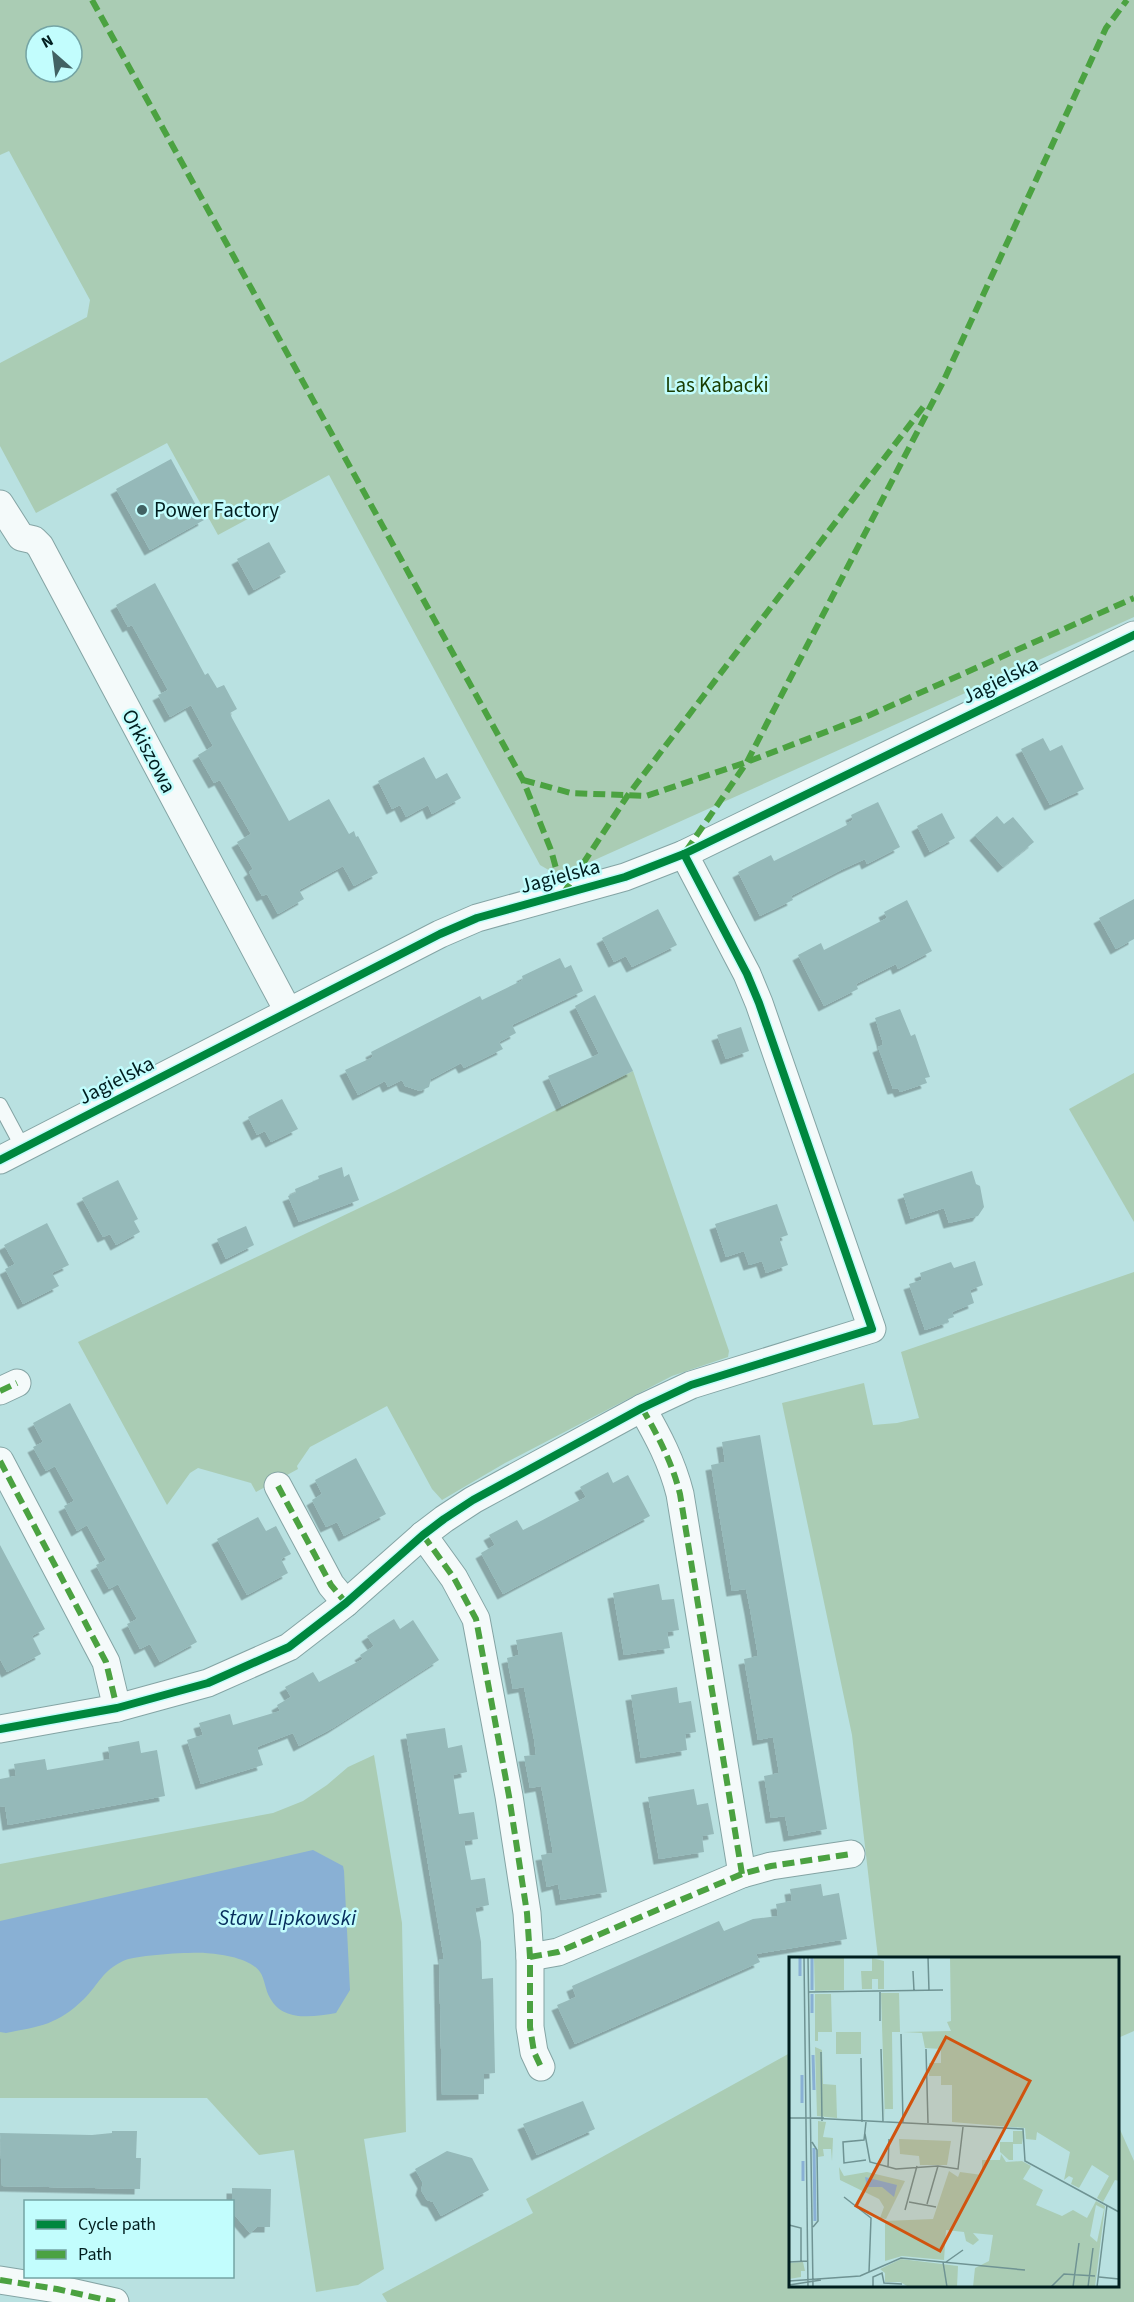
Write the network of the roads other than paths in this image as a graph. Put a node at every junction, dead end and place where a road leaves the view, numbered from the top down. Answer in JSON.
{"nodes":[{"id":1,"x":0,"y":504,"type":"edge"},
{"id":2,"x":1134,"y":634,"type":"edge"},
{"id":3,"x":684,"y":854,"type":"junction"},
{"id":4,"x":288,"y":1011,"type":"junction"},
{"id":5,"x":0,"y":1105,"type":"edge"},
{"id":6,"x":12,"y":1154,"type":"edge"},
{"id":7,"x":642,"y":1408,"type":"junction"},
{"id":8,"x":0,"y":1461,"type":"edge"},
{"id":9,"x":278,"y":1486,"type":"dead end"},
{"id":10,"x":423,"y":1535,"type":"junction"},
{"id":11,"x":346,"y":1603,"type":"junction"},
{"id":12,"x":117,"y":1708,"type":"junction"},
{"id":13,"x":0,"y":1729,"type":"edge"},
{"id":14,"x":851,"y":1854,"type":"dead end"},
{"id":15,"x":742,"y":1874,"type":"junction"},
{"id":16,"x":530,"y":1957,"type":"junction"},
{"id":17,"x":541,"y":2067,"type":"dead end"},
{"id":18,"x":0,"y":2280,"type":"edge"},
{"id":19,"x":106,"y":2301,"type":"edge"}],
"edges":[{"from":1,"to":4,"type":"street","name":"Orkiszowa"},
{"from":2,"to":3,"type":"street","name":"Jagielska"},
{"from":3,"to":4,"type":"street","name":"Jagielska"},
{"from":3,"to":7,"type":"street"},
{"from":4,"to":6,"type":"street","name":"Jagielska"},
{"from":5,"to":6,"type":"lane"},
{"from":7,"to":10,"type":"street"},
{"from":7,"to":15,"type":"street"},
{"from":8,"to":12,"type":"street"},
{"from":9,"to":11,"type":"street"},
{"from":10,"to":11,"type":"street"},
{"from":10,"to":16,"type":"street"},
{"from":11,"to":12,"type":"street"},
{"from":12,"to":13,"type":"street"},
{"from":14,"to":15,"type":"street"},
{"from":15,"to":16,"type":"street"},
{"from":16,"to":17,"type":"street"},
{"from":18,"to":19,"type":"street"}]}
